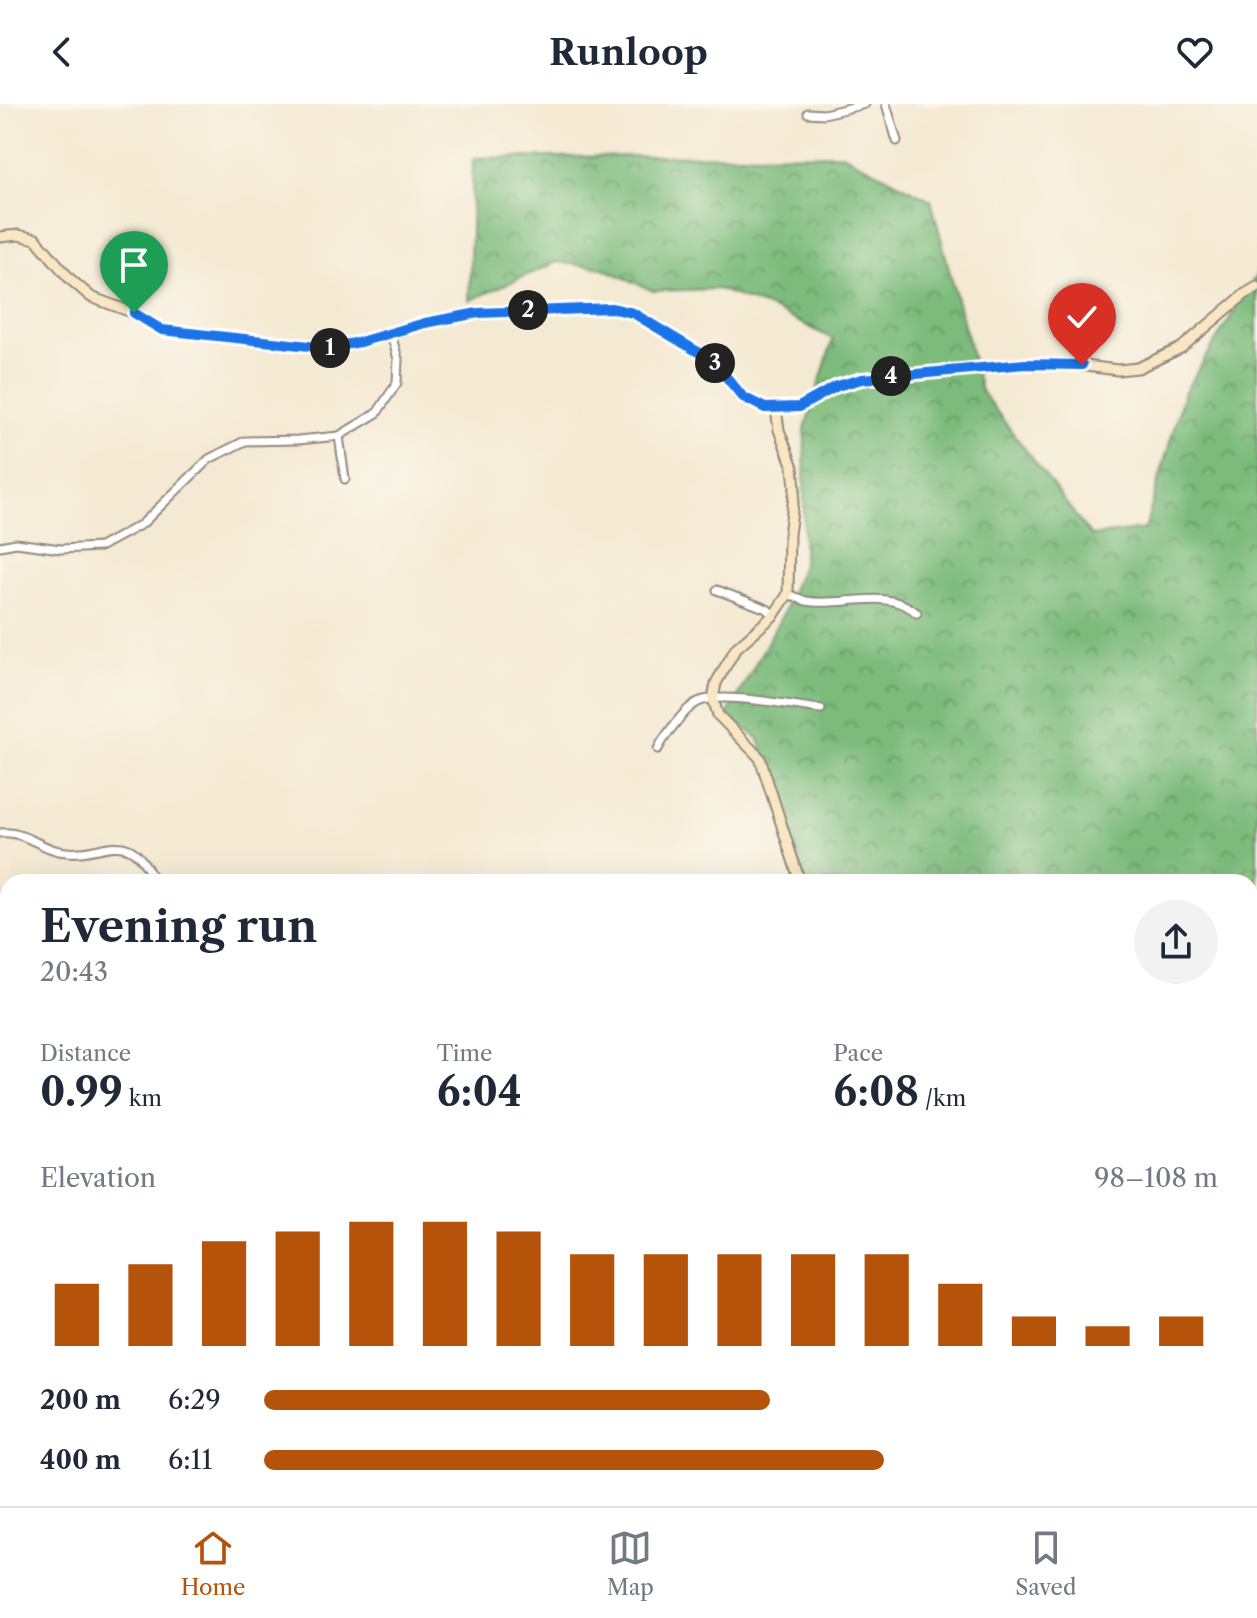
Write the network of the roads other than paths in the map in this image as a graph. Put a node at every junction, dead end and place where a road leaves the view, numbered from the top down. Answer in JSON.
{"nodes":[{"id":1,"x":865,"y":104,"type":"edge"},
{"id":2,"x":886,"y":104,"type":"edge"},
{"id":3,"x":808,"y":113,"type":"dead end"},
{"id":4,"x":897,"y":141,"type":"dead end"},
{"id":5,"x":0,"y":237,"type":"edge"},
{"id":6,"x":1257,"y":287,"type":"edge"},
{"id":7,"x":391,"y":334,"type":"junction"},
{"id":8,"x":776,"y":409,"type":"junction"},
{"id":9,"x":339,"y":436,"type":"junction"},
{"id":10,"x":345,"y":479,"type":"dead end"},
{"id":11,"x":0,"y":546,"type":"edge"},
{"id":12,"x":717,"y":590,"type":"dead end"},
{"id":13,"x":788,"y":594,"type":"junction"},
{"id":14,"x":917,"y":613,"type":"dead end"},
{"id":15,"x":774,"y":615,"type":"junction"},
{"id":16,"x":713,"y":699,"type":"junction"},
{"id":17,"x":821,"y":709,"type":"dead end"},
{"id":18,"x":658,"y":749,"type":"dead end"},
{"id":19,"x":0,"y":833,"type":"edge"},
{"id":20,"x":151,"y":874,"type":"edge"},
{"id":21,"x":798,"y":874,"type":"edge"}],
"edges":[{"from":1,"to":3,"type":"street"},
{"from":2,"to":4,"type":"street"},
{"from":5,"to":7,"type":"street"},
{"from":6,"to":8,"type":"street"},
{"from":7,"to":8,"type":"street"},
{"from":7,"to":9,"type":"street"},
{"from":8,"to":13,"type":"street"},
{"from":9,"to":10,"type":"street"},
{"from":9,"to":11,"type":"street"},
{"from":12,"to":15,"type":"street"},
{"from":13,"to":14,"type":"street"},
{"from":13,"to":15,"type":"street"},
{"from":15,"to":16,"type":"street"},
{"from":16,"to":17,"type":"street"},
{"from":16,"to":18,"type":"street"},
{"from":16,"to":21,"type":"street"},
{"from":19,"to":20,"type":"street"}]}
